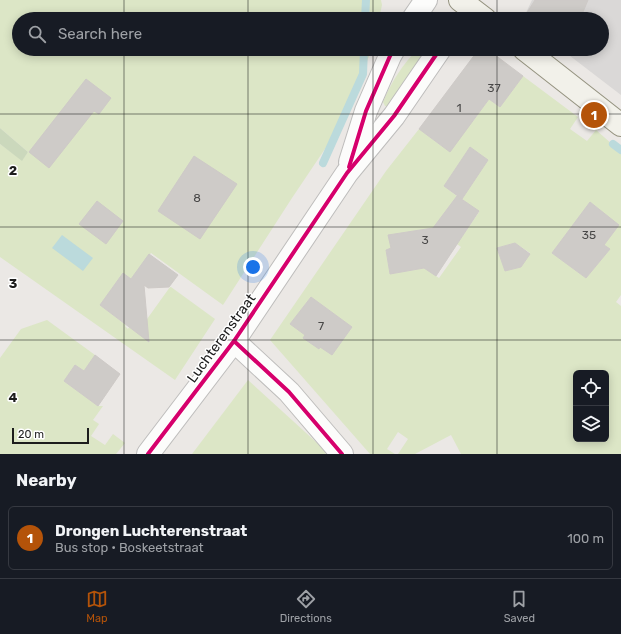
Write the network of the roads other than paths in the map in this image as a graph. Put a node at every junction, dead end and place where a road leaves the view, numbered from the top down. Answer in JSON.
{"nodes":[{"id":1,"x":426,"y":0,"type":"edge"},
{"id":2,"x":418,"y":12,"type":"edge"},
{"id":3,"x":390,"y":56,"type":"edge"},
{"id":4,"x":435,"y":56,"type":"edge"},
{"id":5,"x":533,"y":56,"type":"edge"},
{"id":6,"x":621,"y":125,"type":"edge"},
{"id":7,"x":347,"y":173,"type":"junction"},
{"id":8,"x":234,"y":341,"type":"junction"},
{"id":9,"x":148,"y":454,"type":"edge"},
{"id":10,"x":342,"y":454,"type":"edge"}],
"edges":[{"from":1,"to":2,"type":"street"},
{"from":3,"to":7,"type":"street","name":"Luchterenstraat"},
{"from":4,"to":7,"type":"street","name":"Luchterenstraat"},
{"from":5,"to":6,"type":"main road"},
{"from":7,"to":8,"type":"street","name":"Luchterenstraat"},
{"from":8,"to":9,"type":"street","name":"Luchterenstraat"},
{"from":8,"to":10,"type":"street"}]}
